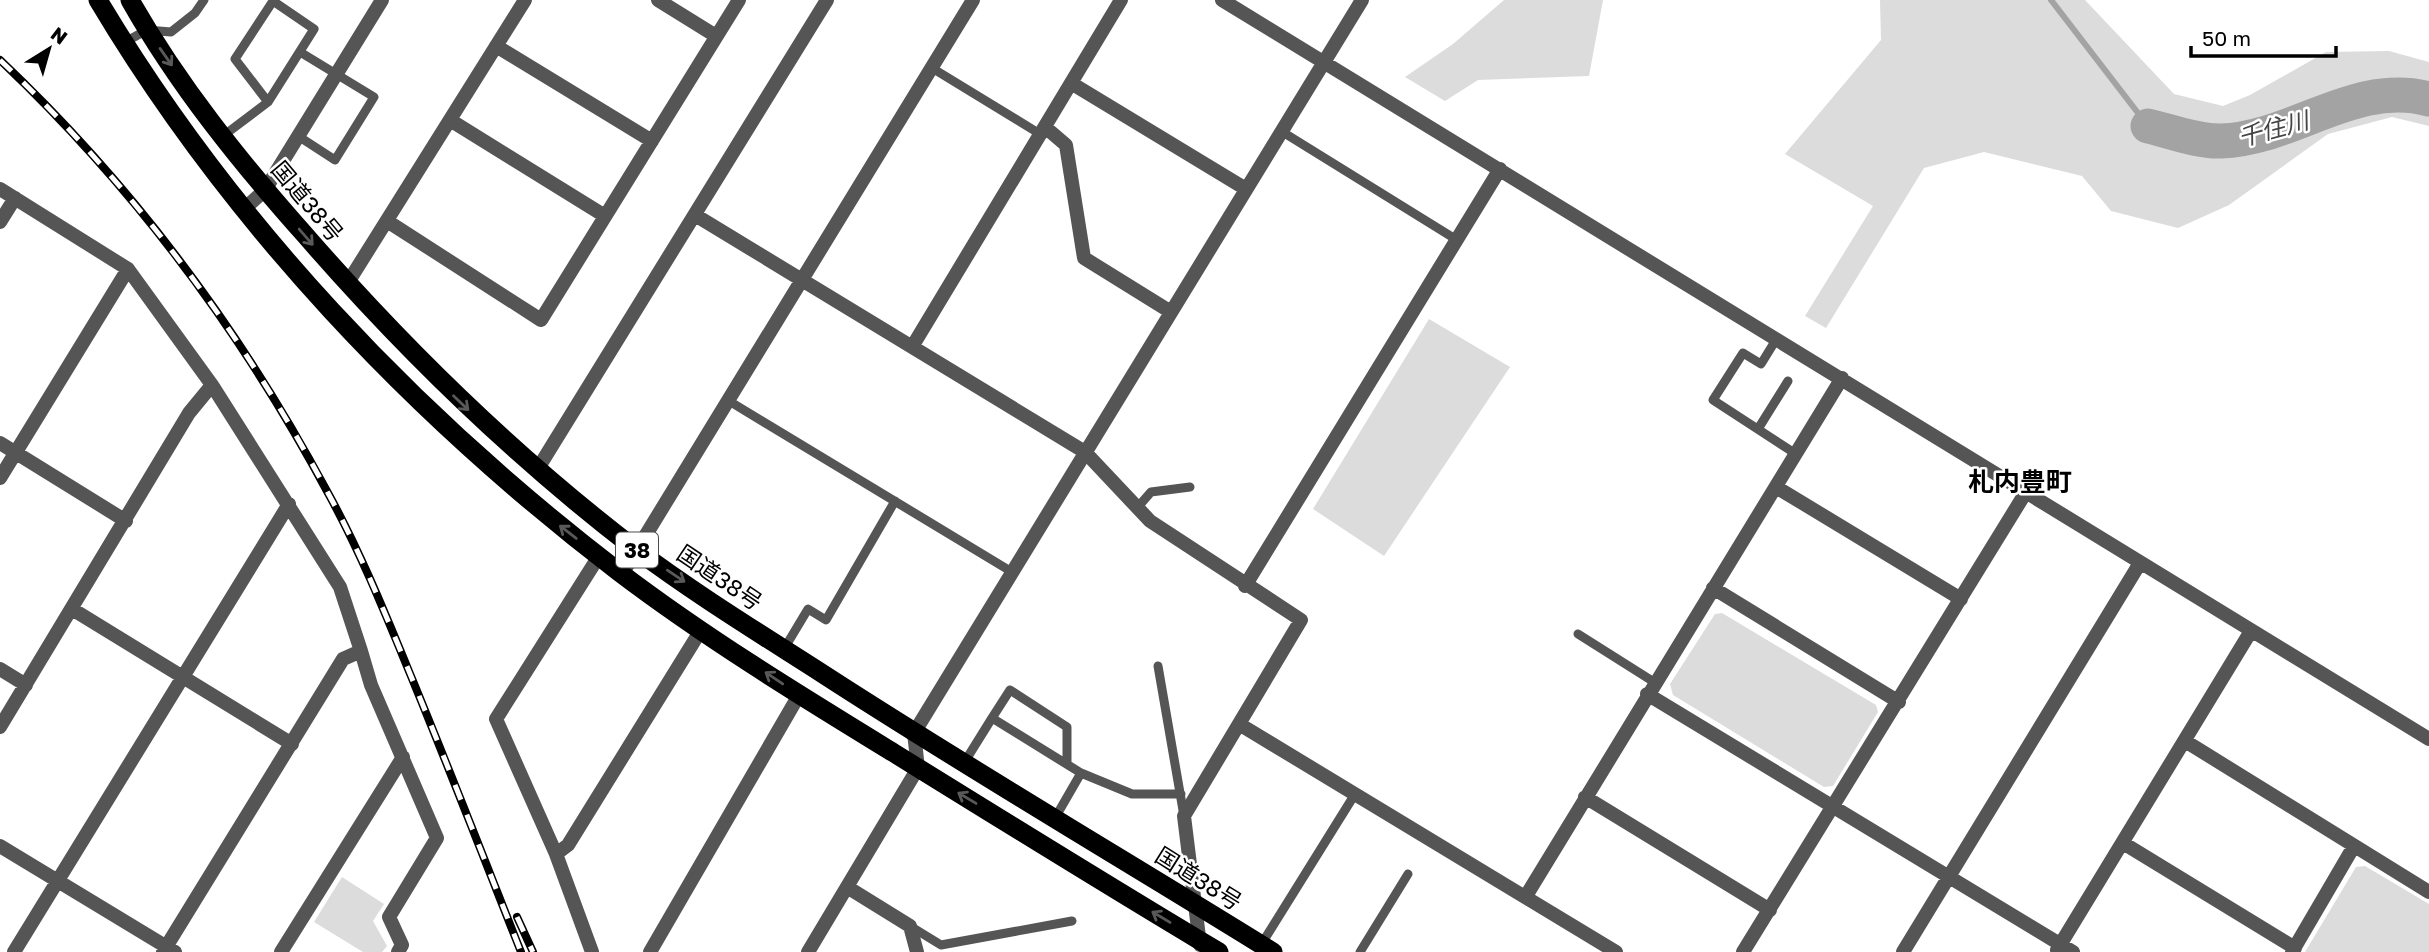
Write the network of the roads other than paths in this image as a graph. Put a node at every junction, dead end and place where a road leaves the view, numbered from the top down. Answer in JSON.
{"nodes":[{"id":1,"x":99,"y":0,"type":"edge"},
{"id":2,"x":130,"y":0,"type":"edge"},
{"id":3,"x":205,"y":0,"type":"edge"},
{"id":4,"x":382,"y":0,"type":"edge"},
{"id":5,"x":525,"y":0,"type":"edge"},
{"id":6,"x":658,"y":0,"type":"edge"},
{"id":7,"x":739,"y":0,"type":"edge"},
{"id":8,"x":827,"y":0,"type":"edge"},
{"id":9,"x":973,"y":0,"type":"edge"},
{"id":10,"x":1121,"y":0,"type":"edge"},
{"id":11,"x":1222,"y":0,"type":"edge"},
{"id":12,"x":1362,"y":0,"type":"edge"},
{"id":13,"x":147,"y":30,"type":"junction"},
{"id":14,"x":716,"y":36,"type":"junction"},
{"id":15,"x":124,"y":43,"type":"junction"},
{"id":16,"x":496,"y":47,"type":"junction"},
{"id":17,"x":299,"y":52,"type":"junction"},
{"id":18,"x":1324,"y":62,"type":"junction"},
{"id":19,"x":932,"y":68,"type":"junction"},
{"id":20,"x":337,"y":74,"type":"junction"},
{"id":21,"x":1071,"y":83,"type":"junction"},
{"id":22,"x":268,"y":102,"type":"junction"},
{"id":23,"x":450,"y":120,"type":"junction"},
{"id":24,"x":1043,"y":131,"type":"junction"},
{"id":25,"x":1281,"y":131,"type":"junction"},
{"id":26,"x":223,"y":135,"type":"junction"},
{"id":27,"x":298,"y":136,"type":"junction"},
{"id":28,"x":652,"y":141,"type":"junction"},
{"id":29,"x":1500,"y":169,"type":"junction"},
{"id":30,"x":0,"y":189,"type":"edge"},
{"id":31,"x":1245,"y":189,"type":"junction"},
{"id":32,"x":265,"y":190,"type":"junction"},
{"id":33,"x":15,"y":198,"type":"junction"},
{"id":34,"x":243,"y":210,"type":"junction"},
{"id":35,"x":695,"y":215,"type":"junction"},
{"id":36,"x":605,"y":216,"type":"junction"},
{"id":37,"x":387,"y":221,"type":"junction"},
{"id":38,"x":0,"y":222,"type":"edge"},
{"id":39,"x":1457,"y":240,"type":"junction"},
{"id":40,"x":128,"y":269,"type":"junction"},
{"id":41,"x":804,"y":281,"type":"junction"},
{"id":42,"x":347,"y":284,"type":"junction"},
{"id":43,"x":1171,"y":312,"type":"junction"},
{"id":44,"x":1777,"y":338,"type":"junction"},
{"id":45,"x":912,"y":347,"type":"junction"},
{"id":46,"x":1842,"y":378,"type":"junction"},
{"id":47,"x":1788,"y":381,"type":"dead end"},
{"id":48,"x":212,"y":385,"type":"junction"},
{"id":49,"x":729,"y":401,"type":"junction"},
{"id":50,"x":1758,"y":429,"type":"junction"},
{"id":51,"x":0,"y":443,"type":"edge"},
{"id":52,"x":1085,"y":452,"type":"junction"},
{"id":53,"x":16,"y":453,"type":"junction"},
{"id":54,"x":1796,"y":454,"type":"junction"},
{"id":55,"x":537,"y":470,"type":"junction"},
{"id":56,"x":0,"y":478,"type":"edge"},
{"id":57,"x":1191,"y":487,"type":"dead end"},
{"id":58,"x":1776,"y":487,"type":"junction"},
{"id":59,"x":2026,"y":492,"type":"junction"},
{"id":60,"x":895,"y":502,"type":"junction"},
{"id":61,"x":289,"y":504,"type":"junction"},
{"id":62,"x":1137,"y":508,"type":"junction"},
{"id":63,"x":125,"y":521,"type":"junction"},
{"id":64,"x":636,"y":549,"type":"junction"},
{"id":65,"x":599,"y":556,"type":"junction"},
{"id":66,"x":2140,"y":563,"type":"junction"},
{"id":67,"x":1012,"y":572,"type":"junction"},
{"id":68,"x":621,"y":574,"type":"junction"},
{"id":69,"x":1245,"y":586,"type":"junction"},
{"id":70,"x":1713,"y":589,"type":"junction"},
{"id":71,"x":1961,"y":599,"type":"junction"},
{"id":72,"x":72,"y":609,"type":"junction"},
{"id":73,"x":701,"y":630,"type":"junction"},
{"id":74,"x":2251,"y":631,"type":"junction"},
{"id":75,"x":1578,"y":634,"type":"dead end"},
{"id":76,"x":784,"y":649,"type":"junction"},
{"id":77,"x":361,"y":651,"type":"junction"},
{"id":78,"x":1158,"y":666,"type":"dead end"},
{"id":79,"x":0,"y":669,"type":"edge"},
{"id":80,"x":183,"y":677,"type":"junction"},
{"id":81,"x":26,"y":685,"type":"junction"},
{"id":82,"x":1650,"y":688,"type":"junction"},
{"id":83,"x":799,"y":695,"type":"junction"},
{"id":84,"x":1899,"y":702,"type":"junction"},
{"id":85,"x":992,"y":718,"type":"junction"},
{"id":86,"x":1238,"y":724,"type":"junction"},
{"id":87,"x":0,"y":727,"type":"edge"},
{"id":88,"x":914,"y":733,"type":"junction"},
{"id":89,"x":2429,"y":739,"type":"edge"},
{"id":90,"x":2185,"y":741,"type":"junction"},
{"id":91,"x":292,"y":744,"type":"junction"},
{"id":92,"x":403,"y":757,"type":"junction"},
{"id":93,"x":964,"y":763,"type":"junction"},
{"id":94,"x":1067,"y":764,"type":"junction"},
{"id":95,"x":918,"y":768,"type":"junction"},
{"id":96,"x":1081,"y":773,"type":"junction"},
{"id":97,"x":1181,"y":794,"type":"junction"},
{"id":98,"x":1355,"y":794,"type":"junction"},
{"id":99,"x":1585,"y":797,"type":"junction"},
{"id":100,"x":1835,"y":807,"type":"junction"},
{"id":101,"x":1184,"y":816,"type":"junction"},
{"id":102,"x":1055,"y":818,"type":"junction"},
{"id":103,"x":2123,"y":843,"type":"junction"},
{"id":104,"x":0,"y":846,"type":"edge"},
{"id":105,"x":2354,"y":846,"type":"junction"},
{"id":106,"x":556,"y":854,"type":"junction"},
{"id":107,"x":1408,"y":874,"type":"dead end"},
{"id":108,"x":1949,"y":877,"type":"junction"},
{"id":109,"x":57,"y":882,"type":"junction"},
{"id":110,"x":847,"y":887,"type":"junction"},
{"id":111,"x":2429,"y":892,"type":"edge"},
{"id":112,"x":1526,"y":896,"type":"junction"},
{"id":113,"x":1192,"y":902,"type":"junction"},
{"id":114,"x":1770,"y":910,"type":"junction"},
{"id":115,"x":1072,"y":921,"type":"dead end"},
{"id":116,"x":910,"y":926,"type":"junction"},
{"id":117,"x":1200,"y":946,"type":"edge"},
{"id":118,"x":1267,"y":948,"type":"edge"},
{"id":119,"x":2063,"y":949,"type":"edge"},
{"id":120,"x":168,"y":950,"type":"edge"},
{"id":121,"x":2293,"y":950,"type":"edge"},
{"id":122,"x":14,"y":952,"type":"edge"},
{"id":123,"x":281,"y":952,"type":"edge"},
{"id":124,"x":398,"y":952,"type":"edge"},
{"id":125,"x":592,"y":952,"type":"edge"},
{"id":126,"x":650,"y":952,"type":"edge"},
{"id":127,"x":808,"y":952,"type":"edge"},
{"id":128,"x":917,"y":952,"type":"edge"},
{"id":129,"x":1219,"y":952,"type":"edge"},
{"id":130,"x":1360,"y":952,"type":"edge"},
{"id":131,"x":1616,"y":952,"type":"edge"},
{"id":132,"x":1743,"y":952,"type":"edge"},
{"id":133,"x":1903,"y":952,"type":"edge"}],
"edges":[{"from":1,"to":15,"type":"highway","number":"38"},
{"from":2,"to":13,"type":"highway","name":"国道38号","number":"38"},
{"from":3,"to":13,"type":"lane"},
{"from":4,"to":20,"type":"street"},
{"from":5,"to":16,"type":"street"},
{"from":6,"to":14,"type":"street"},
{"from":7,"to":14,"type":"street"},
{"from":8,"to":35,"type":"street"},
{"from":9,"to":19,"type":"street"},
{"from":10,"to":21,"type":"street"},
{"from":11,"to":18,"type":"street"},
{"from":12,"to":18,"type":"street"},
{"from":13,"to":15,"type":"lane"},
{"from":13,"to":26,"type":"highway","name":"国道38号","number":"38","one_way":true},
{"from":14,"to":28,"type":"street"},
{"from":15,"to":34,"type":"highway","number":"38"},
{"from":16,"to":23,"type":"street"},
{"from":16,"to":28,"type":"street"},
{"from":17,"to":20,"type":"lane"},
{"from":17,"to":22,"type":"lane"},
{"from":17,"to":22,"type":"lane"},
{"from":18,"to":25,"type":"street"},
{"from":18,"to":29,"type":"street"},
{"from":19,"to":24,"type":"lane"},
{"from":19,"to":41,"type":"street"},
{"from":20,"to":27,"type":"street"},
{"from":20,"to":27,"type":"lane"},
{"from":21,"to":24,"type":"street"},
{"from":21,"to":31,"type":"street"},
{"from":22,"to":26,"type":"lane"},
{"from":23,"to":36,"type":"street"},
{"from":23,"to":37,"type":"street"},
{"from":24,"to":43,"type":"street"},
{"from":24,"to":45,"type":"street"},
{"from":25,"to":31,"type":"street"},
{"from":25,"to":39,"type":"lane"},
{"from":26,"to":32,"type":"highway","name":"国道38号","number":"38"},
{"from":27,"to":32,"type":"street"},
{"from":28,"to":36,"type":"street"},
{"from":29,"to":39,"type":"street"},
{"from":29,"to":44,"type":"street"},
{"from":30,"to":33,"type":"street"},
{"from":31,"to":43,"type":"street"},
{"from":32,"to":34,"type":"street"},
{"from":32,"to":42,"type":"highway","name":"国道38号","number":"38","one_way":true},
{"from":33,"to":38,"type":"street"},
{"from":33,"to":40,"type":"street"},
{"from":65,"to":34,"type":"highway","number":"38","one_way":true},
{"from":35,"to":41,"type":"street"},
{"from":35,"to":55,"type":"street"},
{"from":36,"to":37,"type":"street"},
{"from":37,"to":42,"type":"street"},
{"from":39,"to":69,"type":"street"},
{"from":40,"to":48,"type":"street"},
{"from":40,"to":53,"type":"street"},
{"from":41,"to":45,"type":"street"},
{"from":41,"to":49,"type":"street"},
{"from":42,"to":55,"type":"highway","name":"国道38号","number":"38","one_way":true},
{"from":43,"to":52,"type":"street"},
{"from":44,"to":46,"type":"street"},
{"from":44,"to":50,"type":"lane"},
{"from":45,"to":52,"type":"street"},
{"from":46,"to":54,"type":"street"},
{"from":46,"to":59,"type":"street"},
{"from":47,"to":50,"type":"lane"},
{"from":48,"to":61,"type":"street"},
{"from":48,"to":63,"type":"street"},
{"from":49,"to":60,"type":"lane"},
{"from":49,"to":64,"type":"street"},
{"from":50,"to":54,"type":"lane"},
{"from":51,"to":53,"type":"street"},
{"from":52,"to":62,"type":"street"},
{"from":52,"to":67,"type":"street"},
{"from":53,"to":56,"type":"street"},
{"from":53,"to":63,"type":"street"},
{"from":54,"to":58,"type":"street"},
{"from":55,"to":64,"type":"highway","name":"国道38号","number":"38"},
{"from":57,"to":62,"type":"lane"},
{"from":58,"to":70,"type":"street"},
{"from":58,"to":71,"type":"street"},
{"from":59,"to":66,"type":"street"},
{"from":59,"to":71,"type":"street"},
{"from":60,"to":67,"type":"lane"},
{"from":60,"to":76,"type":"lane"},
{"from":61,"to":77,"type":"street"},
{"from":61,"to":80,"type":"street"},
{"from":62,"to":69,"type":"street"},
{"from":63,"to":72,"type":"street"},
{"from":64,"to":68,"type":"street"},
{"from":64,"to":76,"type":"highway","name":"国道38号","number":"38","one_way":true},
{"from":65,"to":68,"type":"highway","number":"38"},
{"from":65,"to":106,"type":"street"},
{"from":66,"to":74,"type":"street"},
{"from":66,"to":108,"type":"street"},
{"from":67,"to":88,"type":"street"},
{"from":68,"to":73,"type":"highway","number":"38"},
{"from":69,"to":86,"type":"street"},
{"from":70,"to":82,"type":"street"},
{"from":70,"to":84,"type":"street"},
{"from":71,"to":84,"type":"street"},
{"from":72,"to":80,"type":"street"},
{"from":72,"to":81,"type":"street"},
{"from":83,"to":73,"type":"highway","number":"38","one_way":true},
{"from":73,"to":106,"type":"street"},
{"from":74,"to":89,"type":"street"},
{"from":74,"to":90,"type":"street"},
{"from":75,"to":82,"type":"lane"},
{"from":76,"to":88,"type":"highway","name":"国道38号","number":"38"},
{"from":77,"to":91,"type":"street"},
{"from":77,"to":92,"type":"street"},
{"from":78,"to":97,"type":"lane"},
{"from":79,"to":81,"type":"street"},
{"from":80,"to":91,"type":"street"},
{"from":80,"to":109,"type":"street"},
{"from":81,"to":87,"type":"street"},
{"from":82,"to":99,"type":"street"},
{"from":82,"to":100,"type":"street"},
{"from":83,"to":95,"type":"highway","number":"38"},
{"from":83,"to":126,"type":"street"},
{"from":84,"to":100,"type":"street"},
{"from":85,"to":93,"type":"lane"},
{"from":85,"to":94,"type":"lane"},
{"from":85,"to":94,"type":"lane"},
{"from":86,"to":98,"type":"street"},
{"from":86,"to":101,"type":"street"},
{"from":88,"to":93,"type":"highway","name":"国道38号","number":"38"},
{"from":88,"to":95,"type":"street"},
{"from":90,"to":103,"type":"street"},
{"from":90,"to":105,"type":"street"},
{"from":91,"to":120,"type":"street"},
{"from":92,"to":123,"type":"street"},
{"from":92,"to":124,"type":"street"},
{"from":93,"to":102,"type":"highway","name":"国道38号","number":"38"},
{"from":94,"to":96,"type":"lane"},
{"from":95,"to":110,"type":"street"},
{"from":117,"to":95,"type":"highway","number":"38","one_way":true},
{"from":96,"to":97,"type":"lane"},
{"from":96,"to":102,"type":"lane"},
{"from":97,"to":101,"type":"lane"},
{"from":98,"to":112,"type":"street"},
{"from":98,"to":118,"type":"lane"},
{"from":99,"to":112,"type":"street"},
{"from":99,"to":114,"type":"street"},
{"from":100,"to":108,"type":"street"},
{"from":100,"to":114,"type":"street"},
{"from":101,"to":113,"type":"street"},
{"from":102,"to":113,"type":"highway","name":"国道38号","number":"38"},
{"from":103,"to":119,"type":"street"},
{"from":103,"to":121,"type":"street"},
{"from":104,"to":109,"type":"street"},
{"from":105,"to":111,"type":"street"},
{"from":105,"to":121,"type":"street"},
{"from":106,"to":125,"type":"street"},
{"from":107,"to":130,"type":"lane"},
{"from":108,"to":119,"type":"street"},
{"from":108,"to":133,"type":"street"},
{"from":109,"to":120,"type":"street"},
{"from":109,"to":122,"type":"street"},
{"from":110,"to":116,"type":"street"},
{"from":110,"to":127,"type":"street"},
{"from":112,"to":131,"type":"street"},
{"from":113,"to":117,"type":"street"},
{"from":113,"to":118,"type":"highway","name":"国道38号","number":"38"},
{"from":114,"to":132,"type":"street"},
{"from":115,"to":116,"type":"lane"},
{"from":116,"to":128,"type":"street"},
{"from":117,"to":129,"type":"highway","number":"38"}]}
